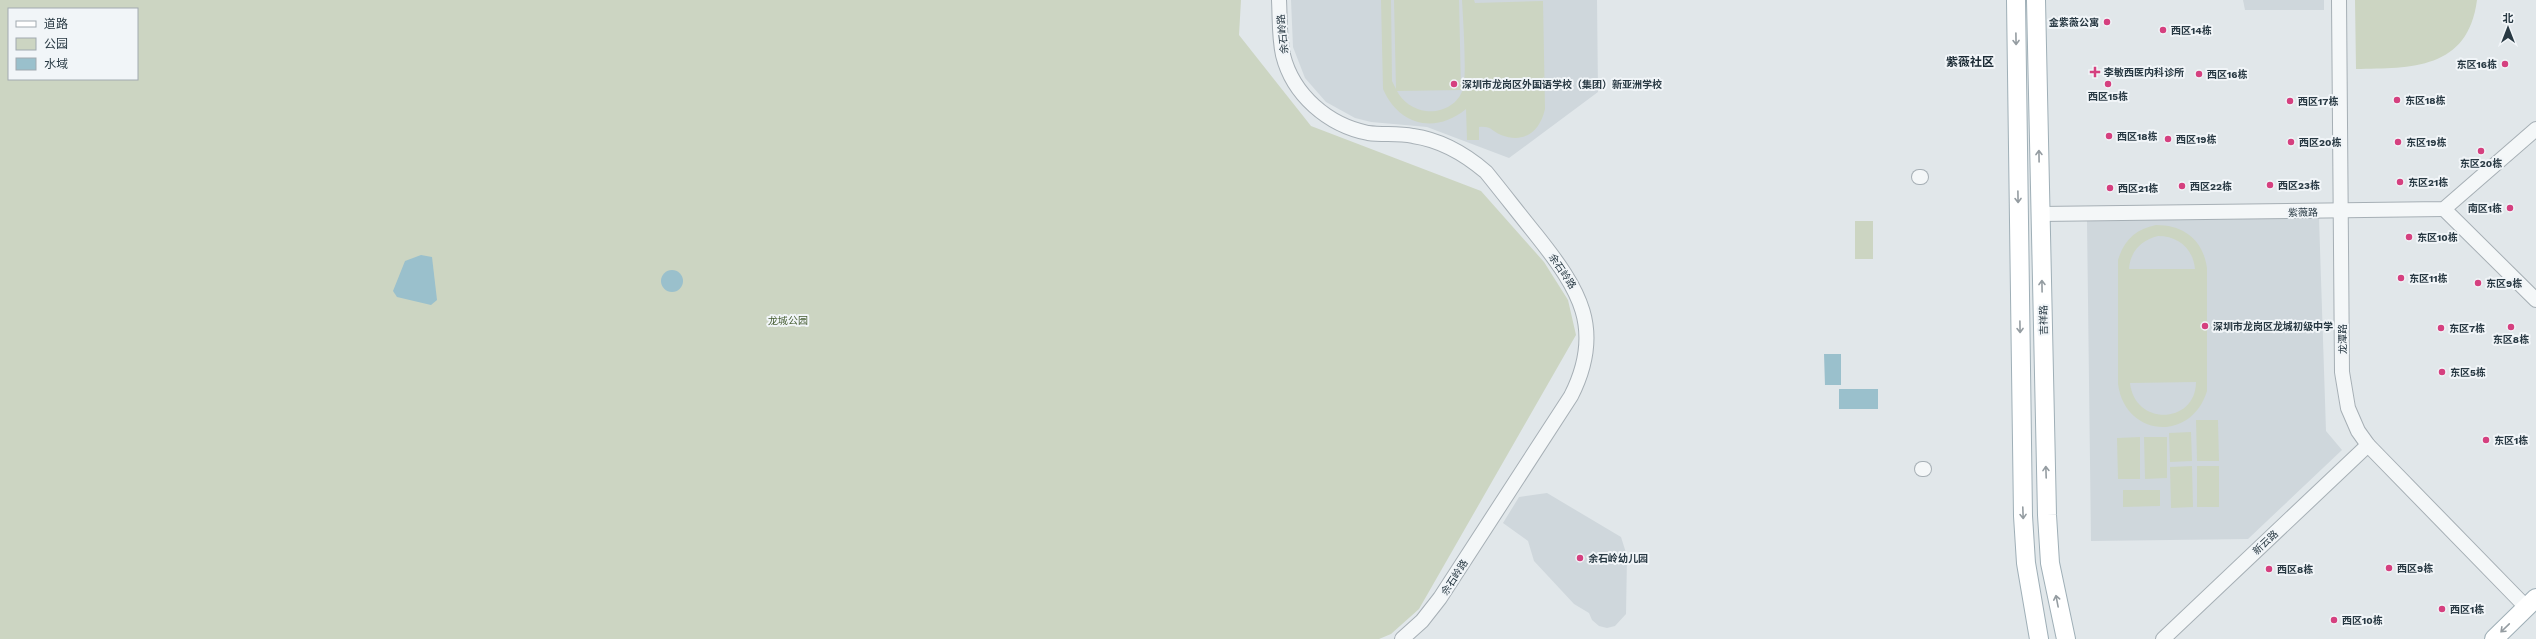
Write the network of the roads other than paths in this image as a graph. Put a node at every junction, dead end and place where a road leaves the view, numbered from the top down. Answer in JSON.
{"nodes":[{"id":1,"x":1279,"y":0,"type":"edge"},
{"id":2,"x":2016,"y":0,"type":"edge"},
{"id":3,"x":2036,"y":0,"type":"edge"},
{"id":4,"x":2339,"y":0,"type":"edge"},
{"id":5,"x":2536,"y":129,"type":"edge"},
{"id":6,"x":2444,"y":208,"type":"junction"},
{"id":7,"x":2341,"y":211,"type":"junction"},
{"id":8,"x":2040,"y":214,"type":"junction"},
{"id":9,"x":2536,"y":300,"type":"edge"},
{"id":10,"x":2368,"y":445,"type":"junction"},
{"id":11,"x":2531,"y":603,"type":"edge"},
{"id":12,"x":1402,"y":639,"type":"edge"},
{"id":13,"x":2039,"y":639,"type":"edge"},
{"id":14,"x":2066,"y":639,"type":"edge"},
{"id":15,"x":2163,"y":639,"type":"edge"},
{"id":16,"x":2494,"y":639,"type":"edge"}],
"edges":[{"from":1,"to":12,"type":"street","name":"余石岭路"},
{"from":2,"to":13,"type":"main road","one_way":true},
{"from":8,"to":3,"type":"main road","name":"吉祥路","one_way":true},
{"from":4,"to":7,"type":"street","name":"龙潭路"},
{"from":5,"to":6,"type":"street"},
{"from":6,"to":7,"type":"street","name":"紫薇路"},
{"from":6,"to":9,"type":"street"},
{"from":7,"to":8,"type":"street","name":"紫薇路"},
{"from":7,"to":10,"type":"street","name":"龙潭路"},
{"from":14,"to":8,"type":"main road","name":"吉祥路","one_way":true},
{"from":10,"to":11,"type":"street","name":"龙潭路"},
{"from":10,"to":15,"type":"street","name":"新云路"},
{"from":11,"to":16,"type":"main road","one_way":true}]}
